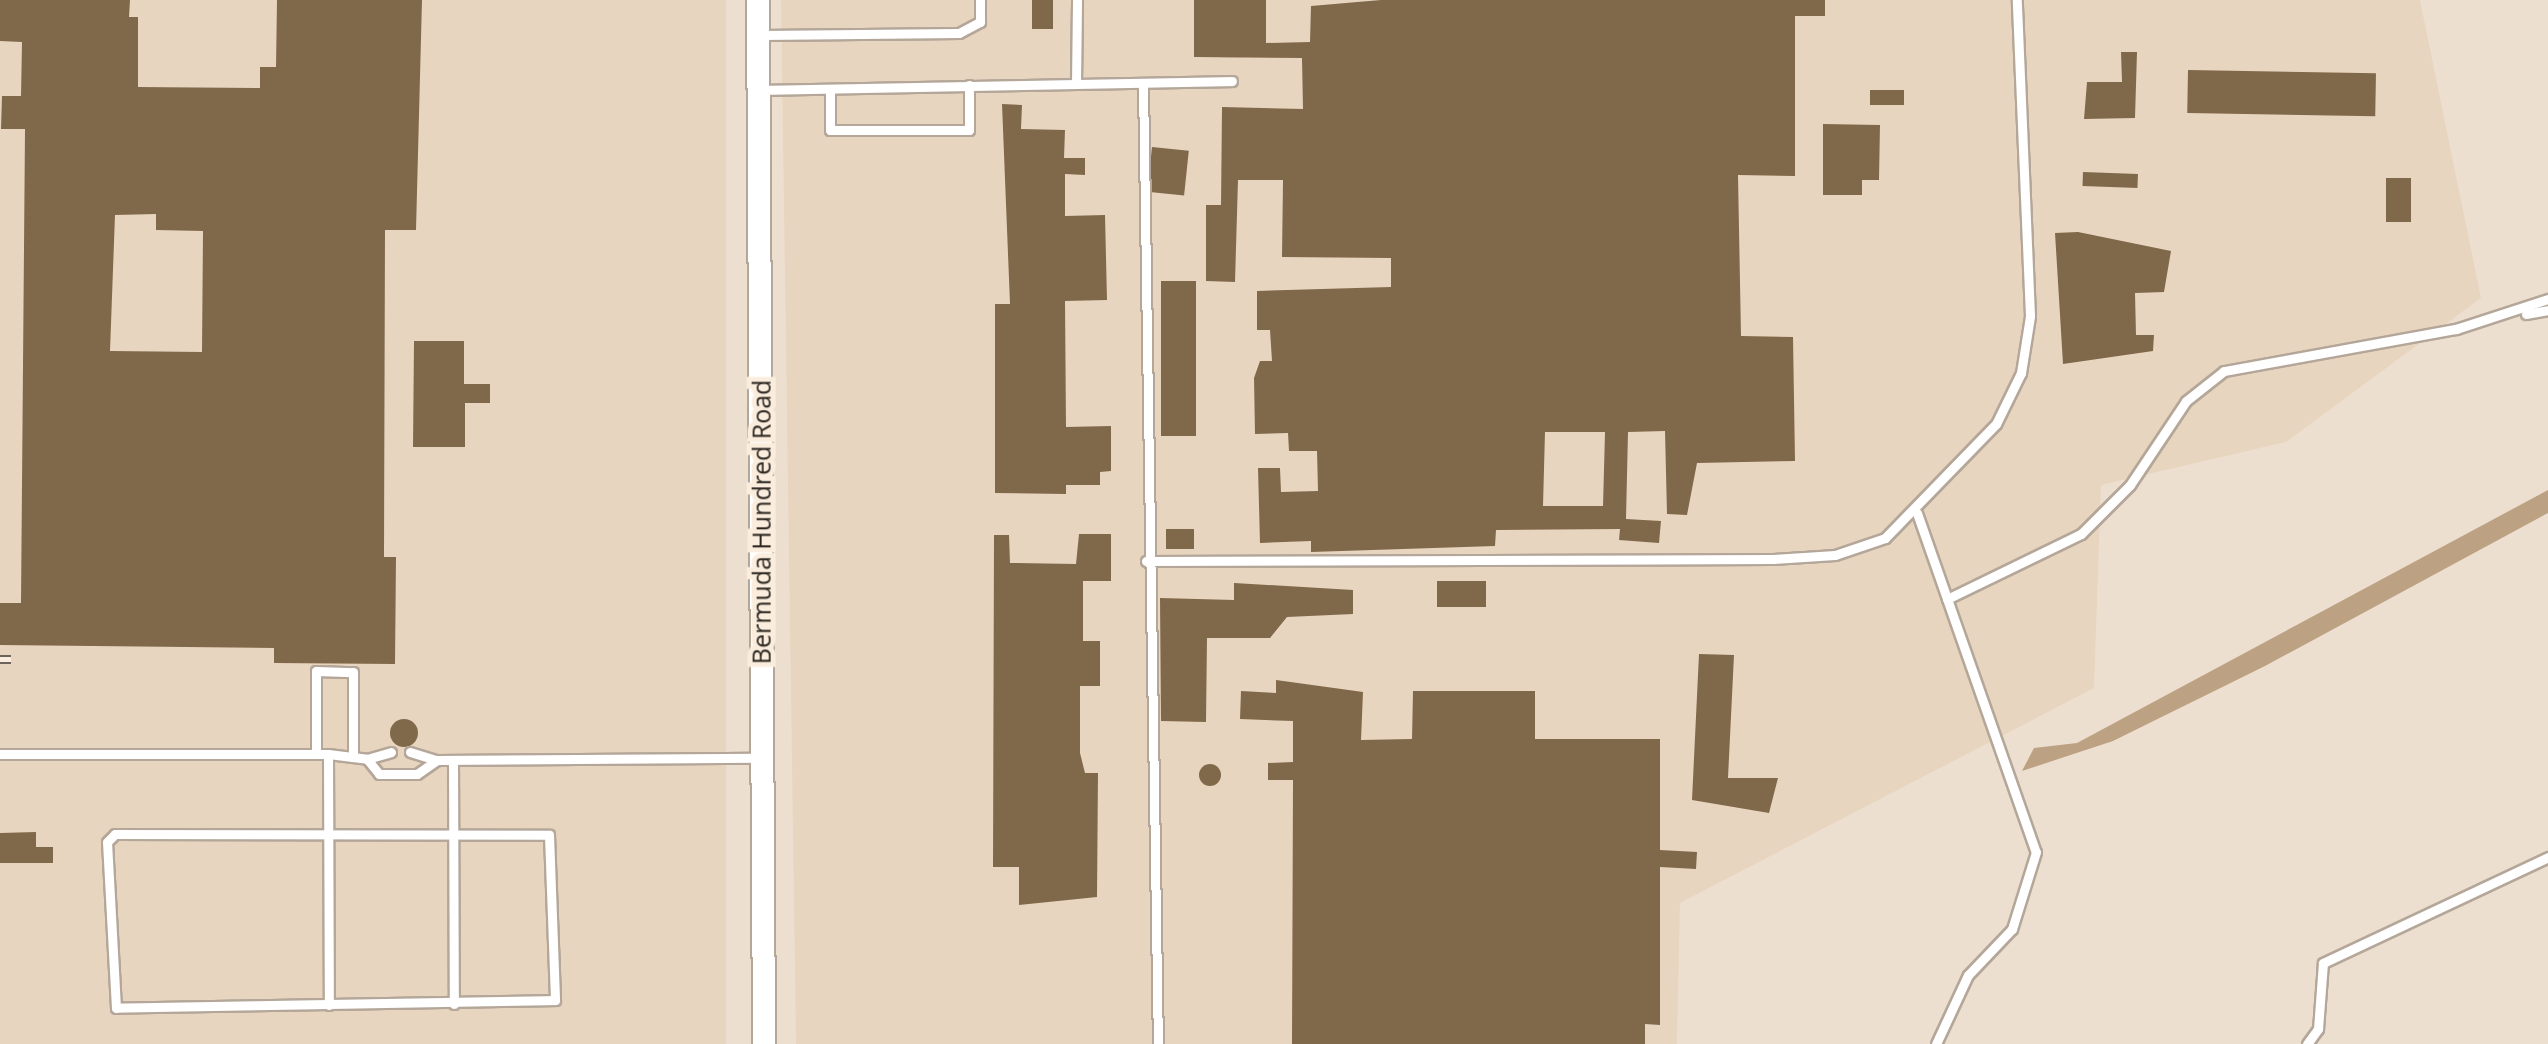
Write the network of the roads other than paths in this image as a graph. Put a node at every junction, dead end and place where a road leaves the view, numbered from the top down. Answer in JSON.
{"nodes":[{"id":1,"x":758,"y":0,"type":"edge"},
{"id":2,"x":980,"y":0,"type":"edge"},
{"id":3,"x":1077,"y":0,"type":"edge"},
{"id":4,"x":2017,"y":0,"type":"edge"},
{"id":5,"x":759,"y":35,"type":"junction"},
{"id":6,"x":1232,"y":81,"type":"dead end"},
{"id":7,"x":1143,"y":83,"type":"junction"},
{"id":8,"x":1076,"y":84,"type":"junction"},
{"id":9,"x":970,"y":85,"type":"junction"},
{"id":10,"x":830,"y":89,"type":"junction"},
{"id":11,"x":759,"y":90,"type":"junction"},
{"id":12,"x":2548,"y":299,"type":"edge"},
{"id":13,"x":2548,"y":310,"type":"edge"},
{"id":14,"x":2504,"y":317,"type":"junction"},
{"id":15,"x":1917,"y":514,"type":"junction"},
{"id":16,"x":1146,"y":561,"type":"junction"},
{"id":17,"x":1948,"y":599,"type":"junction"},
{"id":18,"x":391,"y":752,"type":"dead end"},
{"id":19,"x":410,"y":752,"type":"dead end"},
{"id":20,"x":0,"y":754,"type":"edge"},
{"id":21,"x":316,"y":754,"type":"junction"},
{"id":22,"x":328,"y":754,"type":"junction"},
{"id":23,"x":353,"y":757,"type":"junction"},
{"id":24,"x":762,"y":758,"type":"junction"},
{"id":25,"x":367,"y":760,"type":"junction"},
{"id":26,"x":438,"y":760,"type":"junction"},
{"id":27,"x":453,"y":760,"type":"junction"},
{"id":28,"x":328,"y":835,"type":"junction"},
{"id":29,"x":453,"y":835,"type":"junction"},
{"id":30,"x":2548,"y":857,"type":"edge"},
{"id":31,"x":454,"y":1004,"type":"junction"},
{"id":32,"x":329,"y":1005,"type":"junction"},
{"id":33,"x":764,"y":1044,"type":"edge"},
{"id":34,"x":1158,"y":1044,"type":"edge"},
{"id":35,"x":1936,"y":1044,"type":"edge"},
{"id":36,"x":2307,"y":1044,"type":"edge"}],
"edges":[{"from":1,"to":5,"type":"street","name":"Bermuda Hundred Road"},
{"from":2,"to":5,"type":"lane"},
{"from":3,"to":8,"type":"lane"},
{"from":4,"to":15,"type":"lane"},
{"from":5,"to":11,"type":"street","name":"Bermuda Hundred Road"},
{"from":6,"to":7,"type":"lane"},
{"from":7,"to":8,"type":"lane"},
{"from":7,"to":16,"type":"lane"},
{"from":8,"to":9,"type":"lane"},
{"from":9,"to":10,"type":"lane"},
{"from":9,"to":10,"type":"lane"},
{"from":10,"to":11,"type":"lane"},
{"from":11,"to":24,"type":"street","name":"Bermuda Hundred Road"},
{"from":12,"to":14,"type":"lane"},
{"from":13,"to":14,"type":"lane"},
{"from":14,"to":17,"type":"lane"},
{"from":15,"to":16,"type":"lane"},
{"from":15,"to":17,"type":"lane"},
{"from":16,"to":34,"type":"lane"},
{"from":17,"to":35,"type":"lane"},
{"from":18,"to":25,"type":"lane"},
{"from":19,"to":26,"type":"lane"},
{"from":20,"to":21,"type":"lane"},
{"from":21,"to":22,"type":"lane"},
{"from":21,"to":23,"type":"lane"},
{"from":22,"to":23,"type":"lane"},
{"from":22,"to":28,"type":"lane"},
{"from":23,"to":25,"type":"lane"},
{"from":24,"to":27,"type":"lane"},
{"from":24,"to":33,"type":"street","name":"Bermuda Hundred Road"},
{"from":25,"to":26,"type":"lane"},
{"from":26,"to":27,"type":"lane"},
{"from":27,"to":29,"type":"lane"},
{"from":28,"to":29,"type":"lane"},
{"from":28,"to":32,"type":"lane"},
{"from":28,"to":32,"type":"lane"},
{"from":29,"to":31,"type":"lane"},
{"from":29,"to":31,"type":"lane"},
{"from":30,"to":36,"type":"lane"},
{"from":31,"to":32,"type":"lane"}]}
